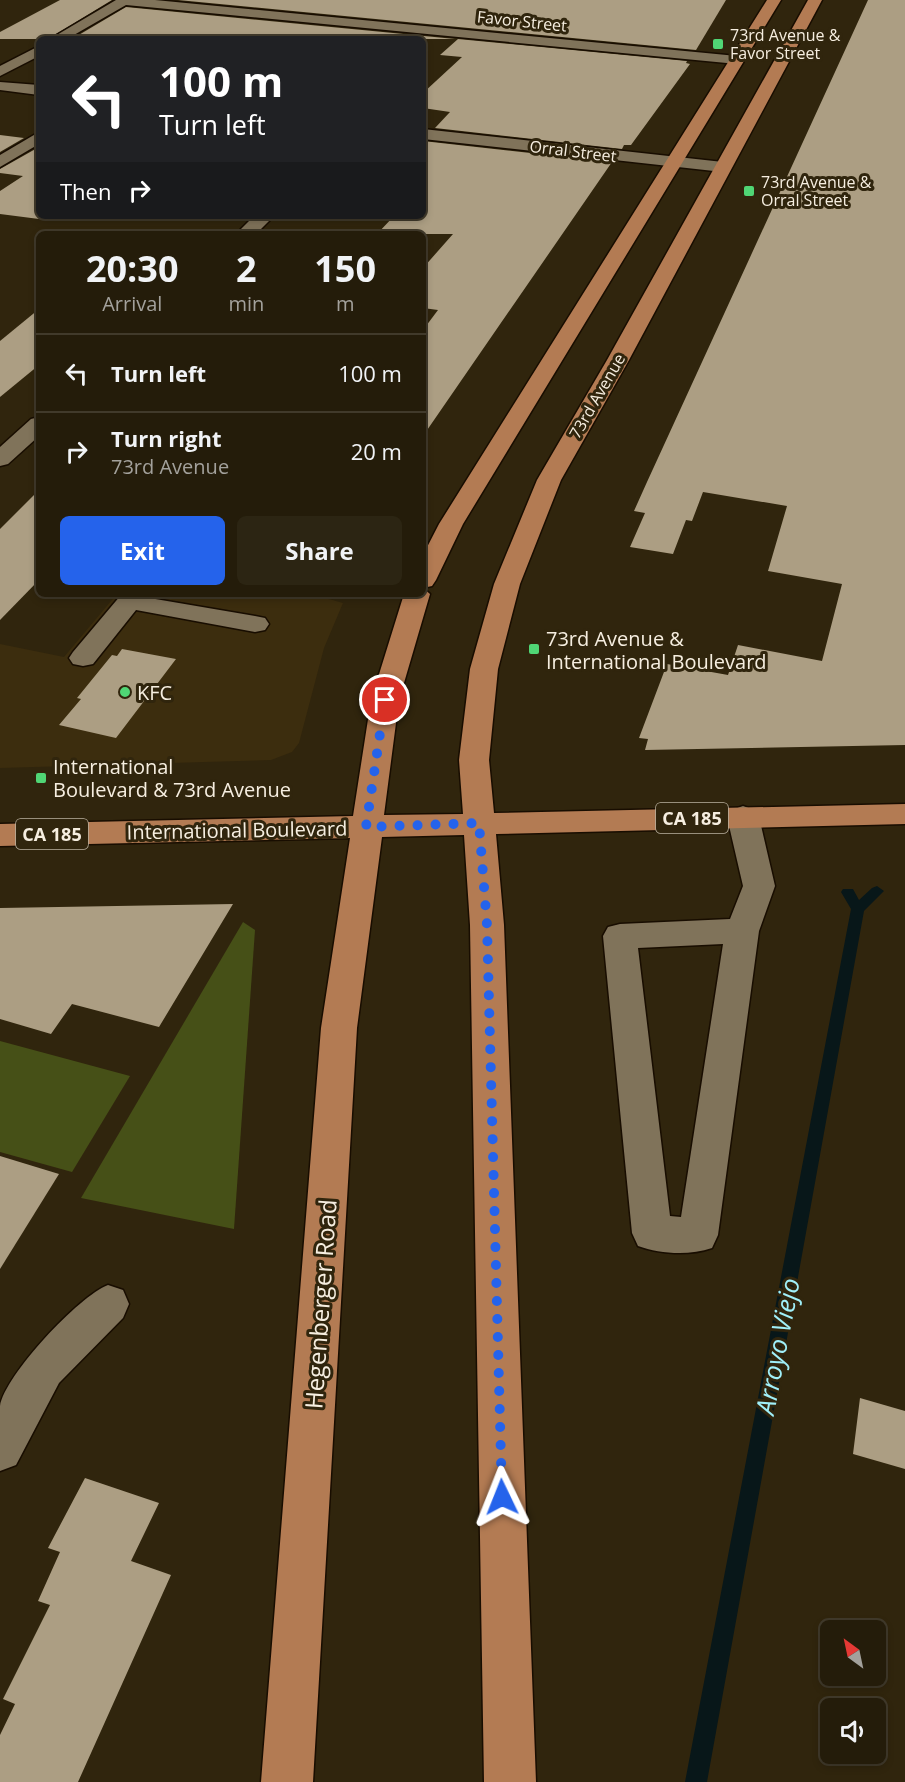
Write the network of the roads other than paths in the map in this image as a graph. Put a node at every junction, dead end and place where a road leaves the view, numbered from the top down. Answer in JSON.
{"nodes":[{"id":1,"x":124,"y":0,"type":"edge"},
{"id":2,"x":774,"y":0,"type":"edge"},
{"id":3,"x":815,"y":0,"type":"edge"},
{"id":4,"x":62,"y":36,"type":"edge"},
{"id":5,"x":36,"y":52,"type":"edge"},
{"id":6,"x":737,"y":60,"type":"junction"},
{"id":7,"x":0,"y":72,"type":"edge"},
{"id":8,"x":0,"y":86,"type":"edge"},
{"id":9,"x":36,"y":90,"type":"edge"},
{"id":10,"x":426,"y":134,"type":"edge"},
{"id":11,"x":36,"y":138,"type":"edge"},
{"id":12,"x":0,"y":162,"type":"edge"},
{"id":13,"x":673,"y":162,"type":"junction"},
{"id":14,"x":723,"y":167,"type":"junction"},
{"id":15,"x":262,"y":219,"type":"edge"},
{"id":16,"x":248,"y":231,"type":"edge"},
{"id":17,"x":36,"y":426,"type":"edge"},
{"id":18,"x":0,"y":459,"type":"edge"},
{"id":19,"x":426,"y":574,"type":"edge"},
{"id":20,"x":416,"y":597,"type":"edge"},
{"id":21,"x":255,"y":624,"type":"dead end"},
{"id":22,"x":83,"y":658,"type":"dead end"},
{"id":23,"x":905,"y":814,"type":"edge"},
{"id":24,"x":743,"y":817,"type":"junction"},
{"id":25,"x":479,"y":823,"type":"junction"},
{"id":26,"x":366,"y":827,"type":"junction"},
{"id":27,"x":0,"y":836,"type":"edge"},
{"id":28,"x":742,"y":931,"type":"junction"},
{"id":29,"x":108,"y":1304,"type":"dead end"},
{"id":30,"x":0,"y":1449,"type":"edge"},
{"id":31,"x":287,"y":1782,"type":"edge"},
{"id":32,"x":510,"y":1782,"type":"edge"}],
"edges":[{"from":1,"to":4,"type":"street"},
{"from":1,"to":6,"type":"street","name":"Favor Street"},
{"from":2,"to":6,"type":"main road"},
{"from":3,"to":14,"type":"main road","name":"73rd Avenue"},
{"from":5,"to":7,"type":"street"},
{"from":6,"to":13,"type":"main road"},
{"from":8,"to":9,"type":"street"},
{"from":10,"to":13,"type":"street","name":"Orral Street"},
{"from":11,"to":12,"type":"street"},
{"from":13,"to":14,"type":"street","name":"Orral Street"},
{"from":13,"to":19,"type":"main road"},
{"from":14,"to":25,"type":"main road","name":"73rd Avenue"},
{"from":15,"to":16,"type":"street"},
{"from":17,"to":18,"type":"street"},
{"from":20,"to":26,"type":"main road"},
{"from":21,"to":22,"type":"street"},
{"from":23,"to":24,"type":"main road","name":"International Boulevard","number":"CA 185"},
{"from":24,"to":25,"type":"main road","name":"International Boulevard","number":"CA 185"},
{"from":24,"to":28,"type":"street"},
{"from":25,"to":26,"type":"main road","name":"International Boulevard","number":"CA 185"},
{"from":25,"to":32,"type":"main road"},
{"from":26,"to":27,"type":"main road","name":"International Boulevard","number":"CA 185"},
{"from":26,"to":31,"type":"main road","name":"Hegenberger Road"},
{"from":28,"to":28,"type":"street"},
{"from":29,"to":30,"type":"street"}]}
